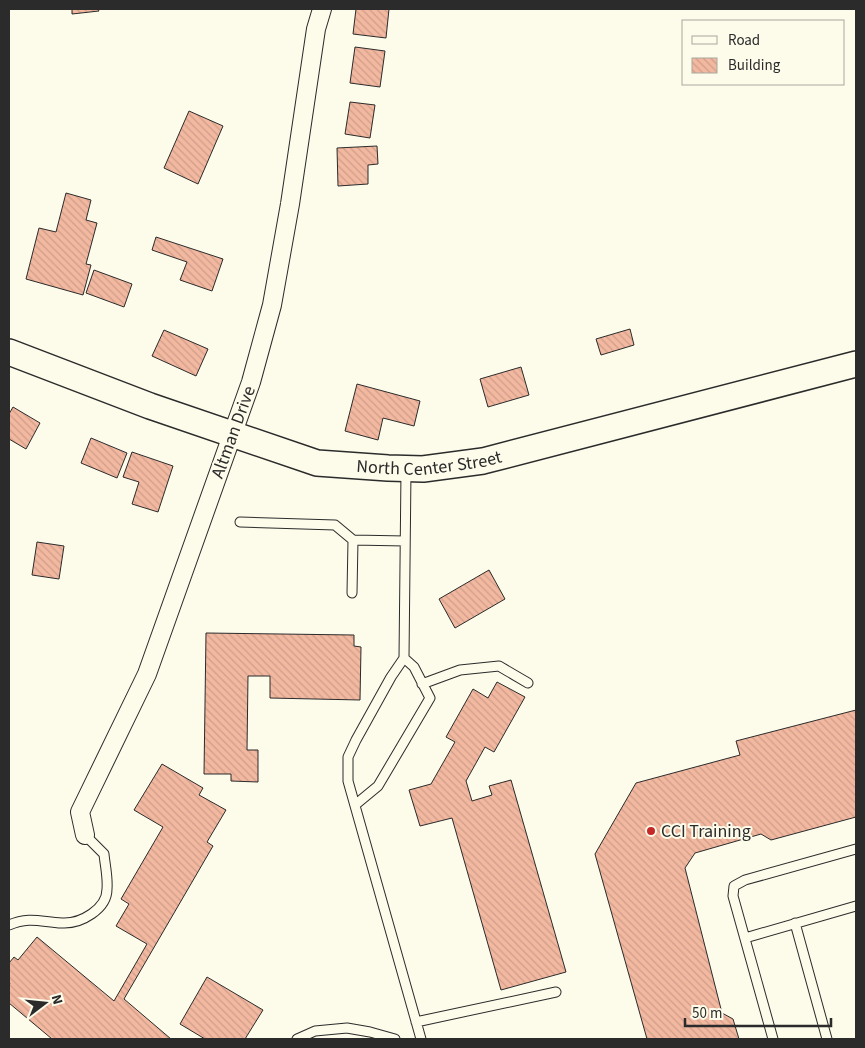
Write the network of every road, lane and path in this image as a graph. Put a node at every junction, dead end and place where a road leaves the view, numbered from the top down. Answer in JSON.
{"nodes":[{"id":1,"x":322,"y":9,"type":"edge"},
{"id":2,"x":9,"y":352,"type":"edge"},
{"id":3,"x":856,"y":364,"type":"edge"},
{"id":4,"x":232,"y":434,"type":"junction"},
{"id":5,"x":406,"y":468,"type":"junction"},
{"id":6,"x":240,"y":522,"type":"dead end"},
{"id":7,"x":353,"y":540,"type":"junction"},
{"id":8,"x":405,"y":541,"type":"junction"},
{"id":9,"x":352,"y":594,"type":"dead end"},
{"id":10,"x":404,"y":658,"type":"junction"},
{"id":11,"x":528,"y":683,"type":"dead end"},
{"id":12,"x":422,"y":684,"type":"junction"},
{"id":13,"x":354,"y":805,"type":"junction"},
{"id":14,"x":85,"y":835,"type":"joint"},
{"id":15,"x":856,"y":849,"type":"edge"},
{"id":16,"x":856,"y":906,"type":"edge"},
{"id":17,"x":795,"y":923,"type":"junction"},
{"id":18,"x":9,"y":925,"type":"edge"},
{"id":19,"x":745,"y":938,"type":"junction"},
{"id":20,"x":556,"y":992,"type":"dead end"},
{"id":21,"x":416,"y":1022,"type":"junction"},
{"id":22,"x":297,"y":1039,"type":"edge"},
{"id":23,"x":395,"y":1039,"type":"edge"},
{"id":24,"x":421,"y":1039,"type":"edge"},
{"id":25,"x":773,"y":1039,"type":"edge"},
{"id":26,"x":827,"y":1039,"type":"edge"}],
"edges":[{"from":1,"to":4,"type":"street","name":"Altman Drive"},
{"from":2,"to":4,"type":"main road","name":"North Center Street"},
{"from":3,"to":5,"type":"main road","name":"North Center Street"},
{"from":4,"to":5,"type":"main road","name":"North Center Street"},
{"from":4,"to":14,"type":"street","name":"Altman Drive"},
{"from":5,"to":8,"type":"lane"},
{"from":6,"to":7,"type":"lane"},
{"from":7,"to":8,"type":"lane"},
{"from":7,"to":9,"type":"lane"},
{"from":8,"to":10,"type":"lane"},
{"from":10,"to":12,"type":"lane"},
{"from":10,"to":13,"type":"lane"},
{"from":11,"to":12,"type":"lane"},
{"from":12,"to":13,"type":"lane"},
{"from":13,"to":21,"type":"lane"},
{"from":14,"to":18,"type":"lane"},
{"from":15,"to":19,"type":"lane"},
{"from":16,"to":17,"type":"lane"},
{"from":17,"to":19,"type":"lane"},
{"from":17,"to":26,"type":"lane"},
{"from":19,"to":25,"type":"lane"},
{"from":20,"to":21,"type":"lane"},
{"from":21,"to":24,"type":"lane"},
{"from":22,"to":23,"type":"lane"}]}
